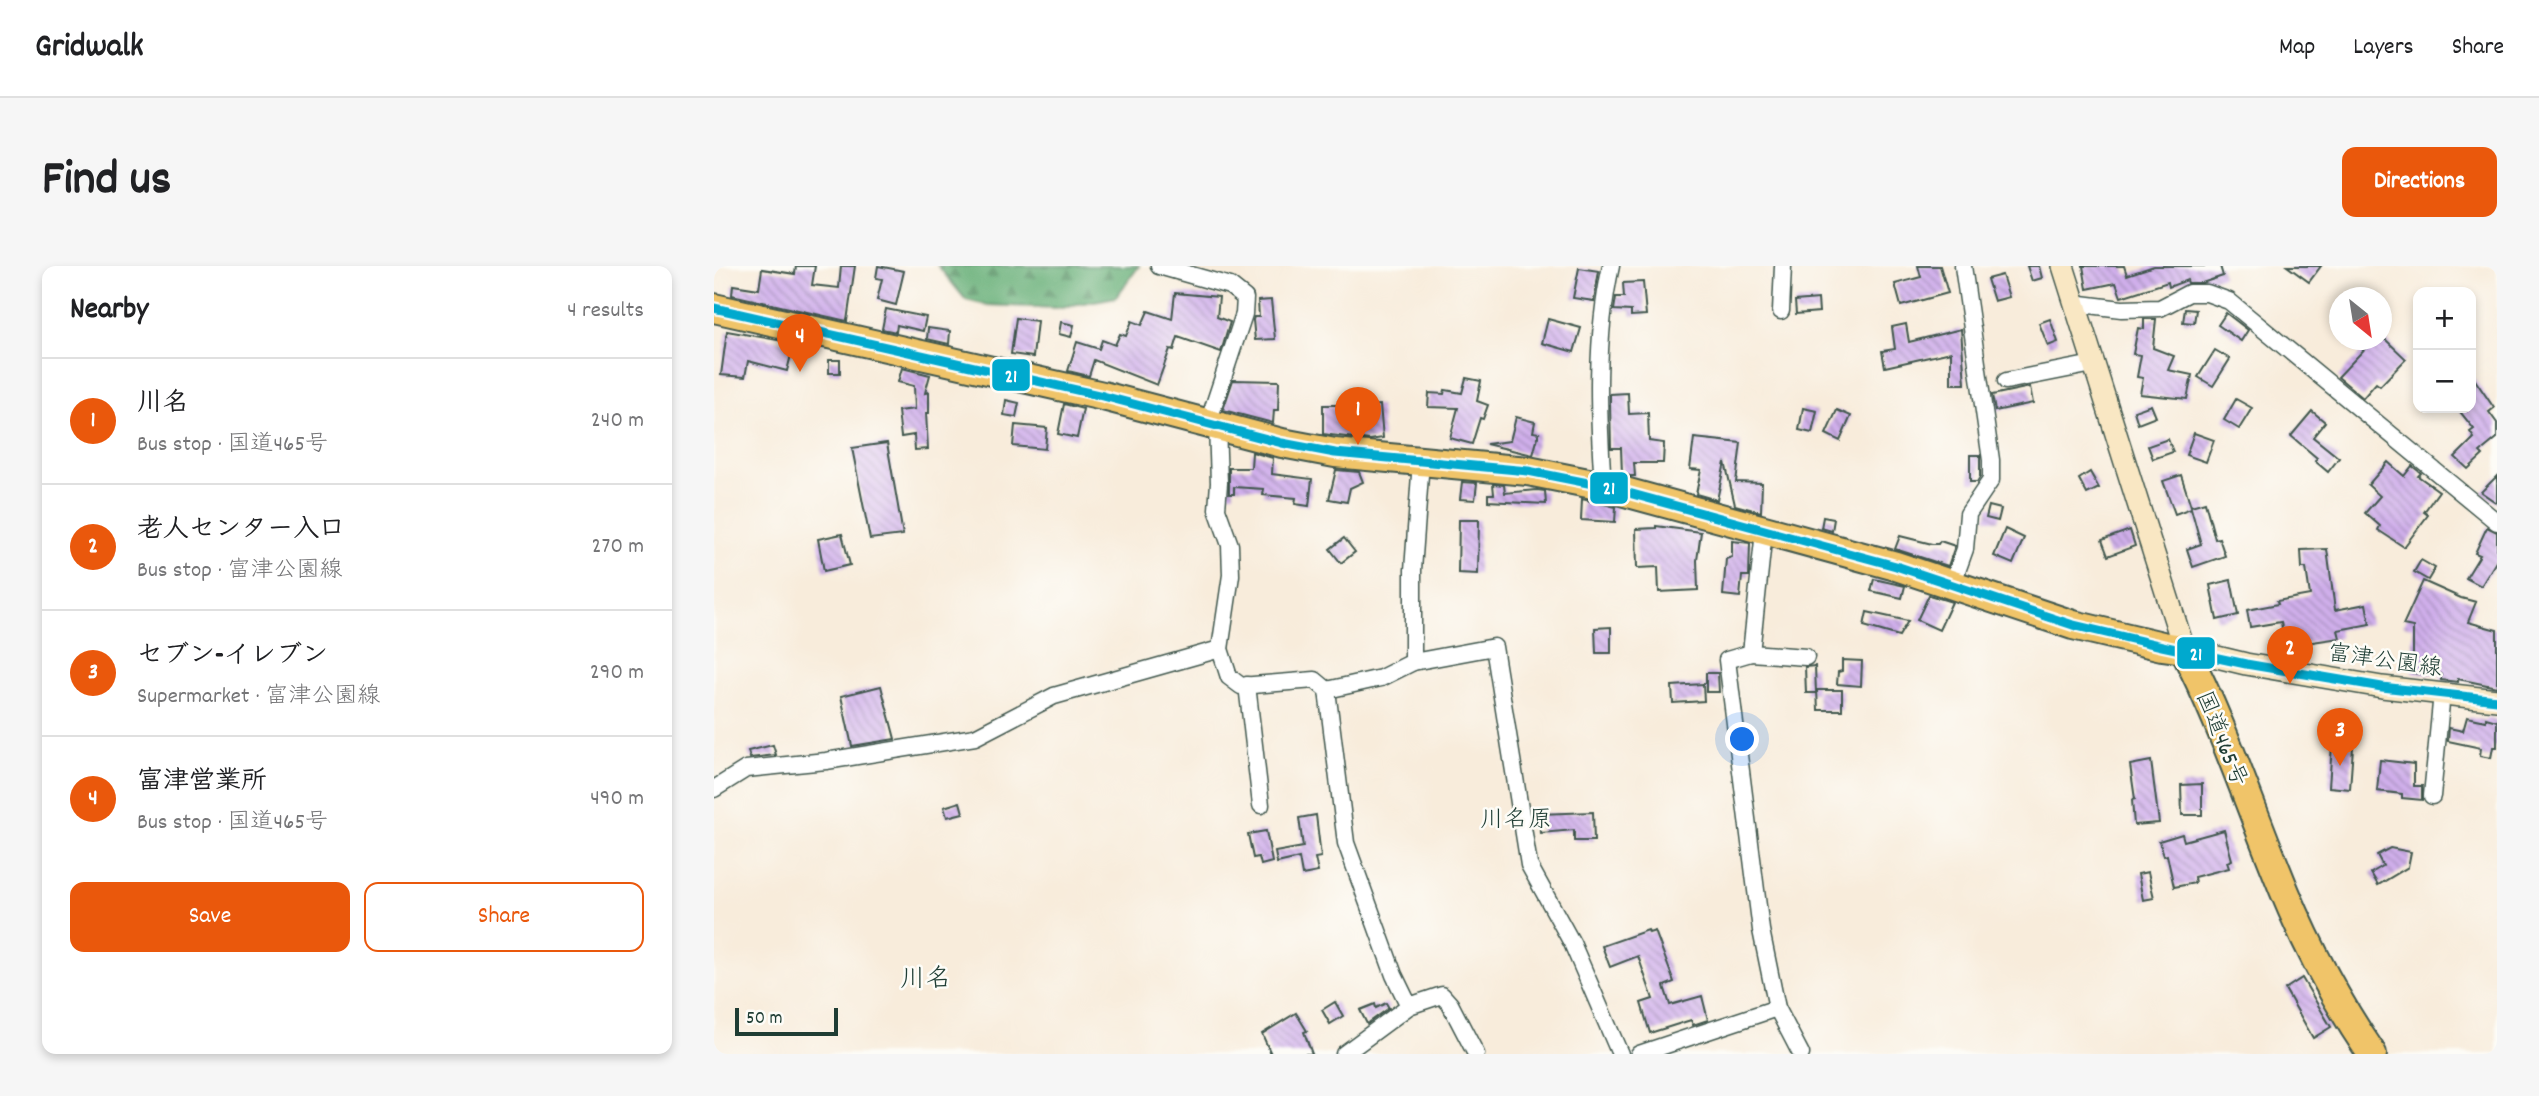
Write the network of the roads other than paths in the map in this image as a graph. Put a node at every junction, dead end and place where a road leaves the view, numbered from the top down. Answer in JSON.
{"nodes":[{"id":1,"x":1159,"y":266,"type":"edge"},
{"id":2,"x":1611,"y":266,"type":"edge"},
{"id":3,"x":1783,"y":266,"type":"edge"},
{"id":4,"x":1963,"y":266,"type":"edge"},
{"id":5,"x":2063,"y":266,"type":"edge"},
{"id":6,"x":2073,"y":303,"type":"junction"},
{"id":7,"x":714,"y":307,"type":"edge"},
{"id":8,"x":1781,"y":311,"type":"dead end"},
{"id":9,"x":2093,"y":364,"type":"junction"},
{"id":10,"x":2006,"y":381,"type":"dead end"},
{"id":11,"x":1212,"y":424,"type":"junction"},
{"id":12,"x":1421,"y":461,"type":"junction"},
{"id":13,"x":1603,"y":486,"type":"junction"},
{"id":14,"x":2497,"y":522,"type":"edge"},
{"id":15,"x":1764,"y":531,"type":"junction"},
{"id":16,"x":1952,"y":584,"type":"junction"},
{"id":17,"x":1220,"y":649,"type":"junction"},
{"id":18,"x":2184,"y":649,"type":"junction"},
{"id":19,"x":1751,"y":653,"type":"junction"},
{"id":20,"x":1806,"y":656,"type":"dead end"},
{"id":21,"x":1413,"y":662,"type":"junction"},
{"id":22,"x":1247,"y":685,"type":"junction"},
{"id":23,"x":1327,"y":690,"type":"junction"},
{"id":24,"x":2442,"y":694,"type":"junction"},
{"id":25,"x":2497,"y":700,"type":"edge"},
{"id":26,"x":714,"y":789,"type":"edge"},
{"id":27,"x":2432,"y":796,"type":"dead end"},
{"id":28,"x":1261,"y":804,"type":"dead end"},
{"id":29,"x":1409,"y":1006,"type":"junction"},
{"id":30,"x":1777,"y":1008,"type":"junction"},
{"id":31,"x":1344,"y":1054,"type":"edge"},
{"id":32,"x":1476,"y":1054,"type":"edge"},
{"id":33,"x":1620,"y":1054,"type":"edge"},
{"id":34,"x":1639,"y":1054,"type":"edge"},
{"id":35,"x":1801,"y":1054,"type":"edge"},
{"id":36,"x":2372,"y":1054,"type":"edge"}],
"edges":[{"from":1,"to":11,"type":"street"},
{"from":2,"to":13,"type":"street"},
{"from":3,"to":8,"type":"street"},
{"from":4,"to":16,"type":"street"},
{"from":5,"to":6,"type":"street"},
{"from":6,"to":9,"type":"street"},
{"from":6,"to":14,"type":"street"},
{"from":7,"to":11,"type":"highway"},
{"from":9,"to":10,"type":"street"},
{"from":9,"to":18,"type":"street"},
{"from":11,"to":12,"type":"highway"},
{"from":11,"to":17,"type":"street"},
{"from":12,"to":13,"type":"highway"},
{"from":12,"to":21,"type":"street"},
{"from":13,"to":15,"type":"highway"},
{"from":15,"to":16,"type":"highway"},
{"from":15,"to":19,"type":"street"},
{"from":16,"to":18,"type":"highway"},
{"from":17,"to":22,"type":"street"},
{"from":17,"to":26,"type":"street"},
{"from":18,"to":24,"type":"street","name":"富津公園線"},
{"from":18,"to":36,"type":"highway","name":"国道465号"},
{"from":19,"to":20,"type":"street"},
{"from":19,"to":30,"type":"street"},
{"from":21,"to":23,"type":"street"},
{"from":21,"to":33,"type":"street"},
{"from":22,"to":23,"type":"street"},
{"from":22,"to":28,"type":"street"},
{"from":23,"to":29,"type":"street"},
{"from":24,"to":25,"type":"street","name":"富津公園線"},
{"from":24,"to":27,"type":"street"},
{"from":29,"to":31,"type":"street"},
{"from":29,"to":32,"type":"street"},
{"from":30,"to":34,"type":"street"},
{"from":30,"to":35,"type":"street"}]}
